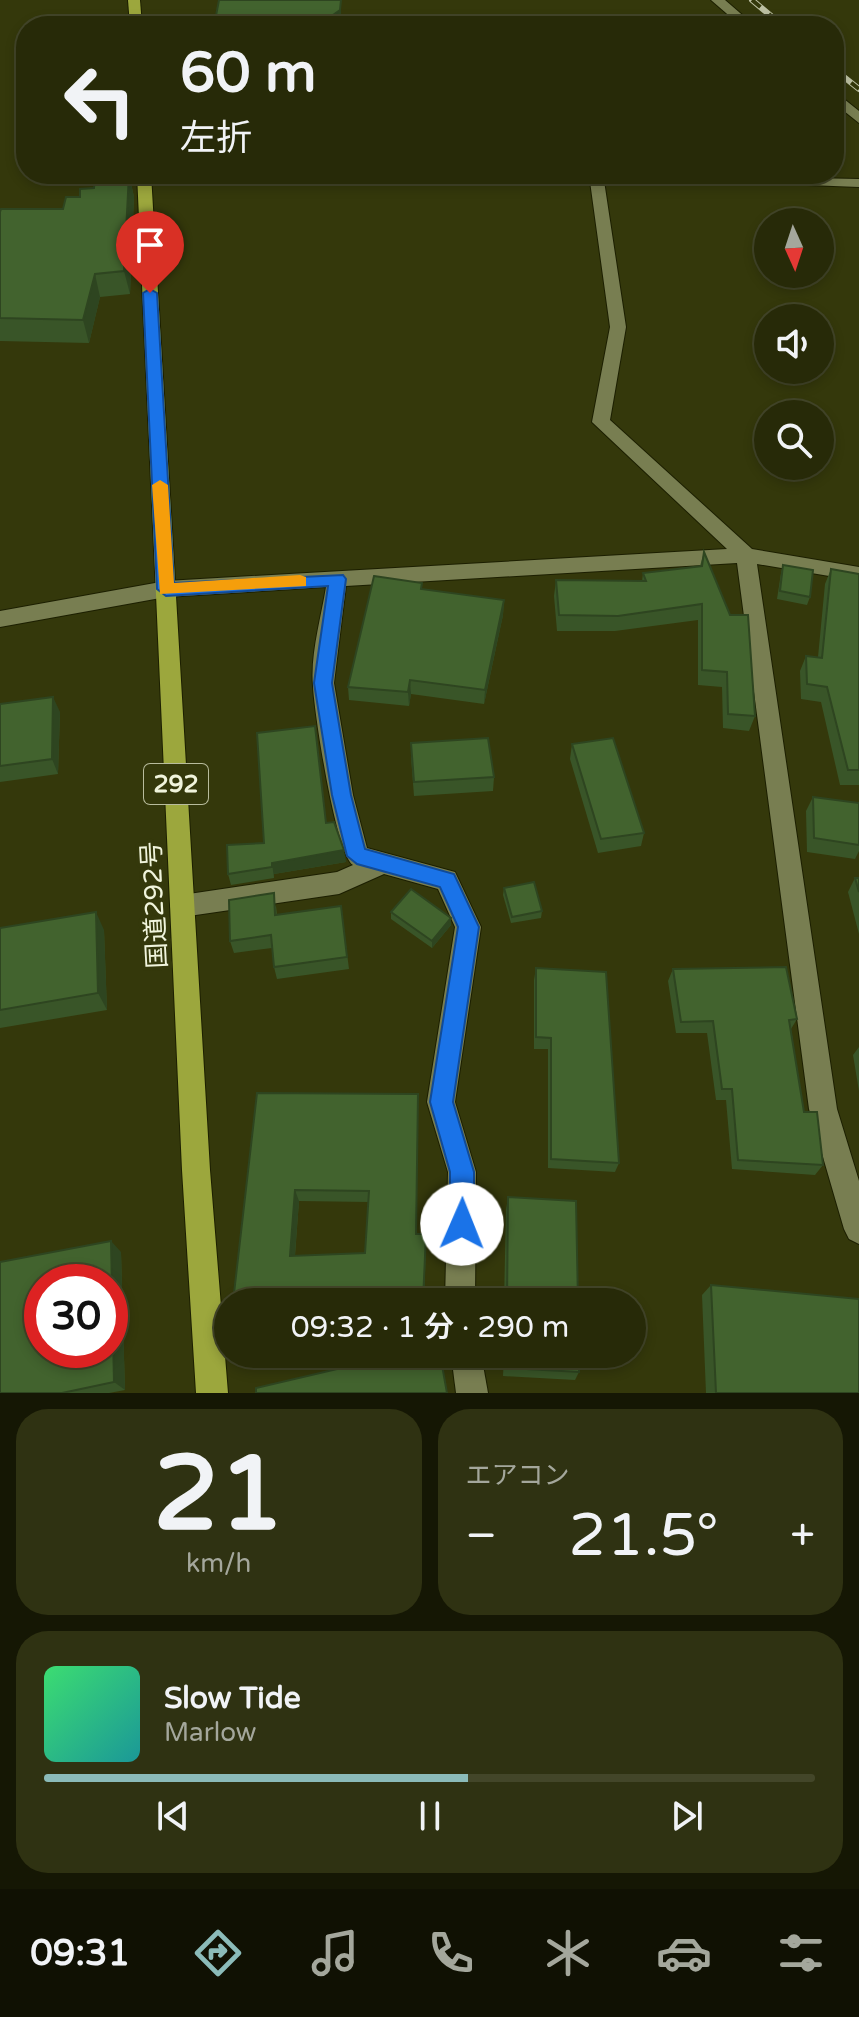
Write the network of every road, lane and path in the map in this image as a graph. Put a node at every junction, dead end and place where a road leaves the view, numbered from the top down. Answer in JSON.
{"nodes":[{"id":1,"x":717,"y":0,"type":"edge"},
{"id":2,"x":737,"y":16,"type":"edge"},
{"id":3,"x":844,"y":105,"type":"edge"},
{"id":4,"x":859,"y":119,"type":"edge"},
{"id":5,"x":145,"y":184,"type":"edge"},
{"id":6,"x":597,"y":184,"type":"edge"},
{"id":7,"x":746,"y":555,"type":"junction"},
{"id":8,"x":859,"y":574,"type":"edge"},
{"id":9,"x":337,"y":579,"type":"junction"},
{"id":10,"x":166,"y":589,"type":"junction"},
{"id":11,"x":0,"y":619,"type":"edge"},
{"id":12,"x":383,"y":863,"type":"junction"},
{"id":13,"x":182,"y":906,"type":"junction"},
{"id":14,"x":859,"y":1229,"type":"edge"},
{"id":15,"x":460,"y":1288,"type":"edge"},
{"id":16,"x":468,"y":1368,"type":"edge"},
{"id":17,"x":212,"y":1393,"type":"edge"},
{"id":18,"x":472,"y":1393,"type":"edge"}],
"edges":[{"from":1,"to":2,"type":"street"},
{"from":3,"to":4,"type":"street"},
{"from":5,"to":10,"type":"highway","name":"国道292号","number":"292"},
{"from":6,"to":7,"type":"street"},
{"from":7,"to":8,"type":"street"},
{"from":7,"to":9,"type":"street"},
{"from":7,"to":14,"type":"street"},
{"from":9,"to":10,"type":"street"},
{"from":9,"to":12,"type":"street"},
{"from":10,"to":11,"type":"street"},
{"from":10,"to":13,"type":"highway","name":"国道292号","number":"292"},
{"from":12,"to":13,"type":"street"},
{"from":12,"to":15,"type":"street"},
{"from":13,"to":17,"type":"highway","name":"国道292号","number":"292"},
{"from":16,"to":18,"type":"street"}]}
